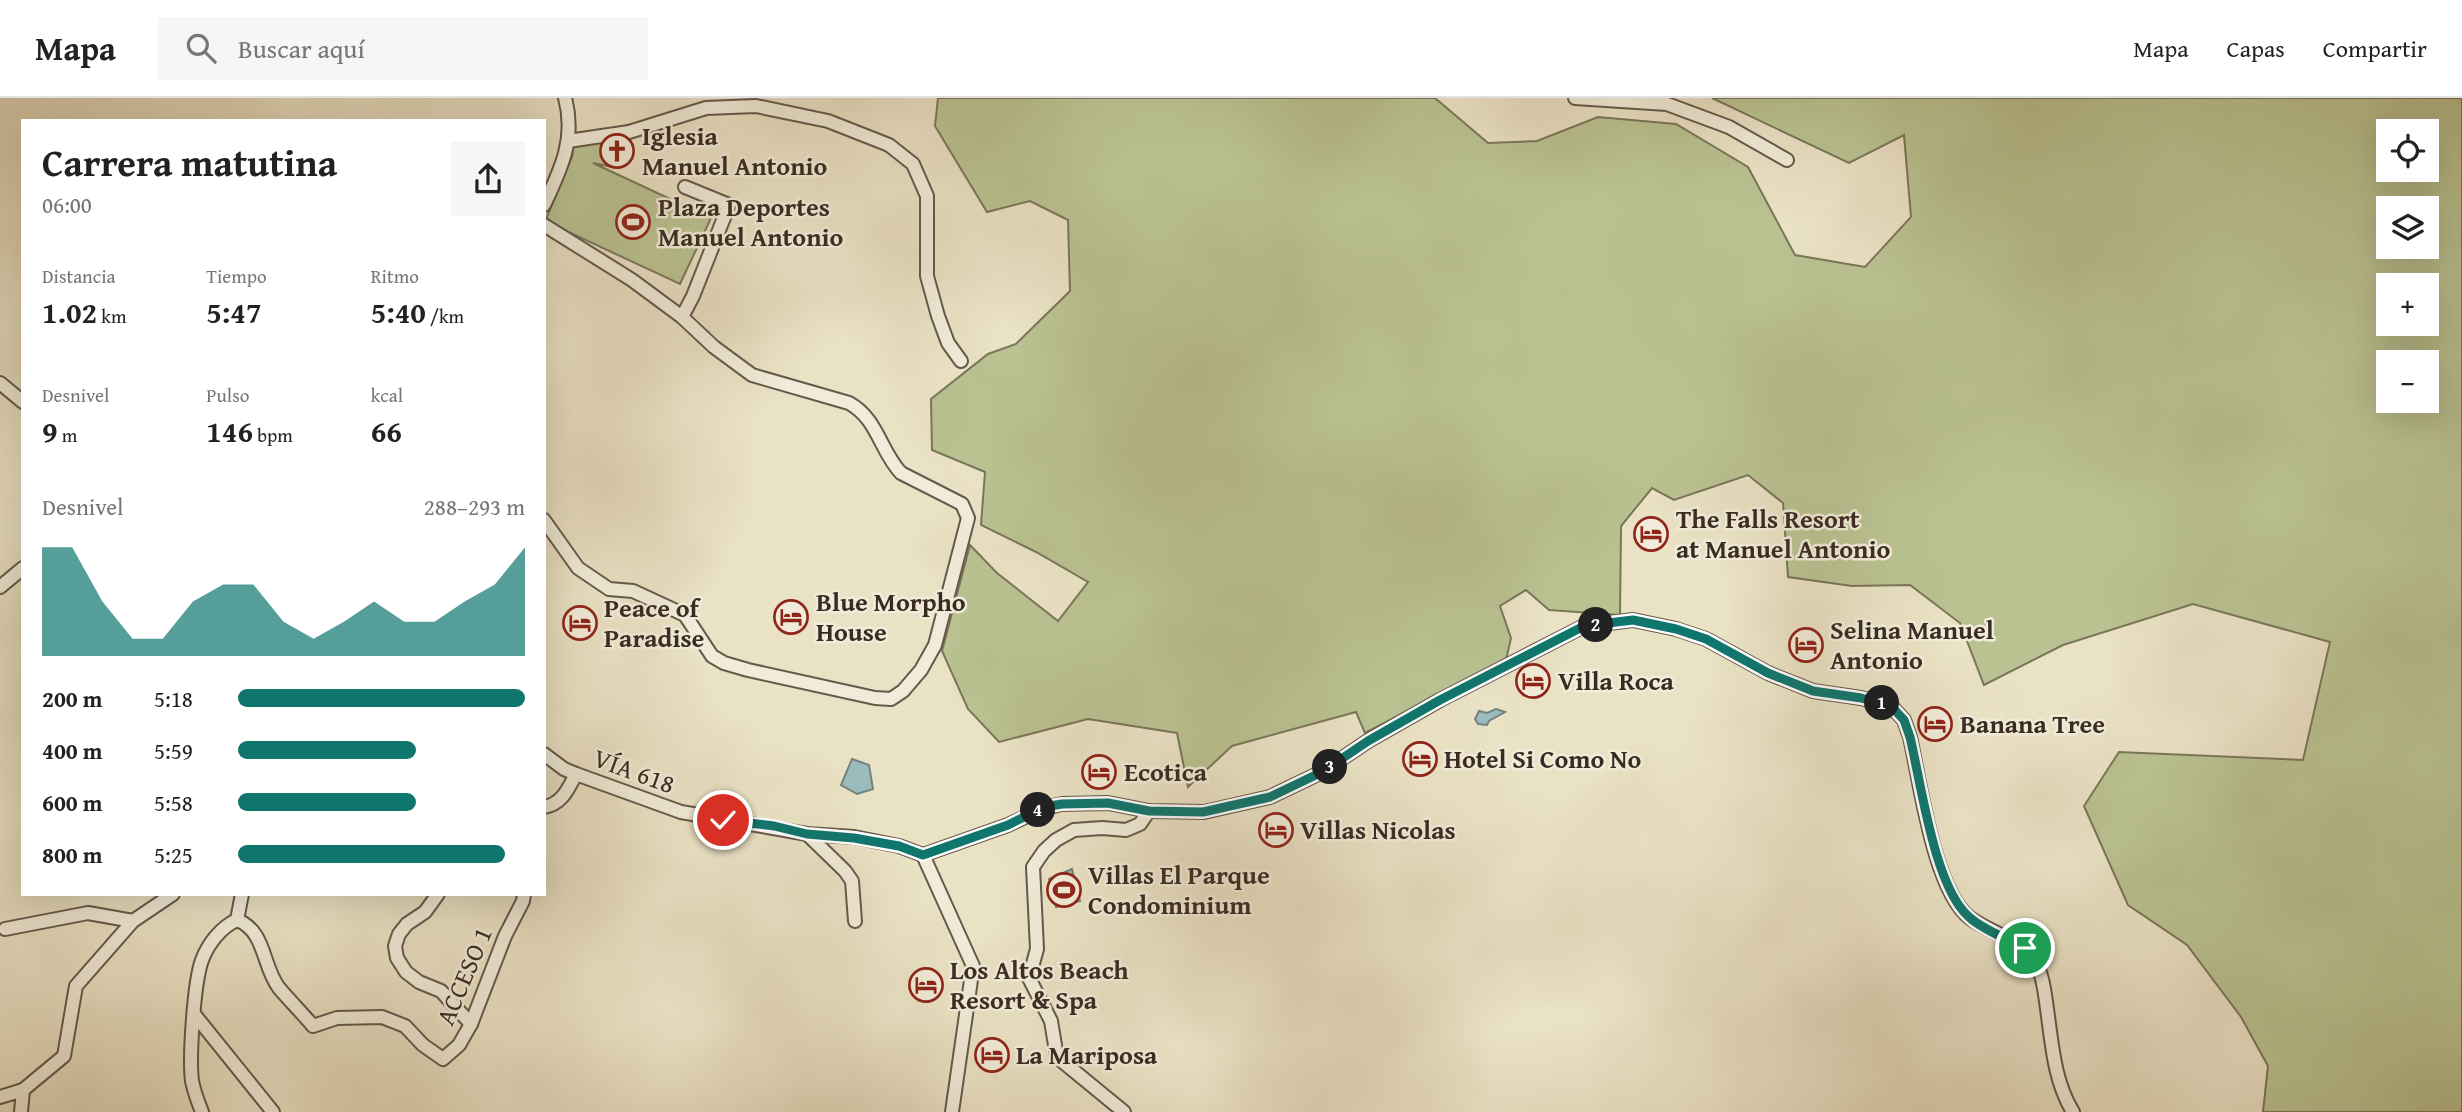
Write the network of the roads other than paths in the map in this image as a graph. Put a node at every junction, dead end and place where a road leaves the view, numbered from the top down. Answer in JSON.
{"nodes":[{"id":1,"x":565,"y":98,"type":"edge"},
{"id":2,"x":1575,"y":98,"type":"edge"},
{"id":3,"x":568,"y":141,"type":"junction"},
{"id":4,"x":1787,"y":160,"type":"dead end"},
{"id":5,"x":685,"y":187,"type":"dead end"},
{"id":6,"x":546,"y":201,"type":"edge"},
{"id":7,"x":546,"y":226,"type":"edge"},
{"id":8,"x":682,"y":317,"type":"junction"},
{"id":9,"x":961,"y":361,"type":"dead end"},
{"id":10,"x":0,"y":383,"type":"edge"},
{"id":11,"x":21,"y":400,"type":"edge"},
{"id":12,"x":546,"y":523,"type":"edge"},
{"id":13,"x":21,"y":570,"type":"edge"},
{"id":14,"x":0,"y":587,"type":"edge"},
{"id":15,"x":546,"y":756,"type":"edge"},
{"id":16,"x":576,"y":774,"type":"junction"},
{"id":17,"x":546,"y":807,"type":"edge"},
{"id":18,"x":1149,"y":811,"type":"junction"},
{"id":19,"x":807,"y":834,"type":"junction"},
{"id":20,"x":923,"y":855,"type":"junction"},
{"id":21,"x":170,"y":896,"type":"edge"},
{"id":22,"x":242,"y":896,"type":"edge"},
{"id":23,"x":437,"y":896,"type":"edge"},
{"id":24,"x":524,"y":896,"type":"edge"},
{"id":25,"x":237,"y":920,"type":"junction"},
{"id":26,"x":133,"y":921,"type":"junction"},
{"id":27,"x":855,"y":921,"type":"dead end"},
{"id":28,"x":5,"y":929,"type":"dead end"},
{"id":29,"x":194,"y":1014,"type":"junction"},
{"id":30,"x":471,"y":1024,"type":"junction"},
{"id":31,"x":23,"y":1090,"type":"junction"},
{"id":32,"x":0,"y":1097,"type":"edge"},
{"id":33,"x":21,"y":1112,"type":"edge"},
{"id":34,"x":202,"y":1112,"type":"edge"},
{"id":35,"x":273,"y":1112,"type":"edge"},
{"id":36,"x":952,"y":1112,"type":"edge"},
{"id":37,"x":1124,"y":1112,"type":"edge"},
{"id":38,"x":2073,"y":1112,"type":"edge"}],
"edges":[{"from":1,"to":3,"type":"street"},
{"from":2,"to":4,"type":"street"},
{"from":3,"to":6,"type":"street"},
{"from":3,"to":9,"type":"street"},
{"from":5,"to":8,"type":"street"},
{"from":7,"to":8,"type":"street"},
{"from":8,"to":12,"type":"street"},
{"from":10,"to":11,"type":"street"},
{"from":13,"to":14,"type":"street"},
{"from":15,"to":16,"type":"street","name":"VÍA 618"},
{"from":16,"to":17,"type":"street"},
{"from":16,"to":19,"type":"street","name":"VÍA 618"},
{"from":18,"to":20,"type":"street"},
{"from":18,"to":37,"type":"street"},
{"from":18,"to":38,"type":"street"},
{"from":19,"to":20,"type":"street","name":"VÍA 618"},
{"from":19,"to":27,"type":"street"},
{"from":20,"to":36,"type":"street"},
{"from":21,"to":26,"type":"street"},
{"from":22,"to":25,"type":"street"},
{"from":23,"to":30,"type":"street"},
{"from":24,"to":30,"type":"street","name":"ACCESO 1"},
{"from":25,"to":29,"type":"street"},
{"from":25,"to":30,"type":"street","name":"ACCESO 1"},
{"from":26,"to":28,"type":"street"},
{"from":26,"to":31,"type":"street"},
{"from":29,"to":34,"type":"street"},
{"from":29,"to":35,"type":"street"},
{"from":31,"to":32,"type":"street"},
{"from":31,"to":33,"type":"street"}]}
